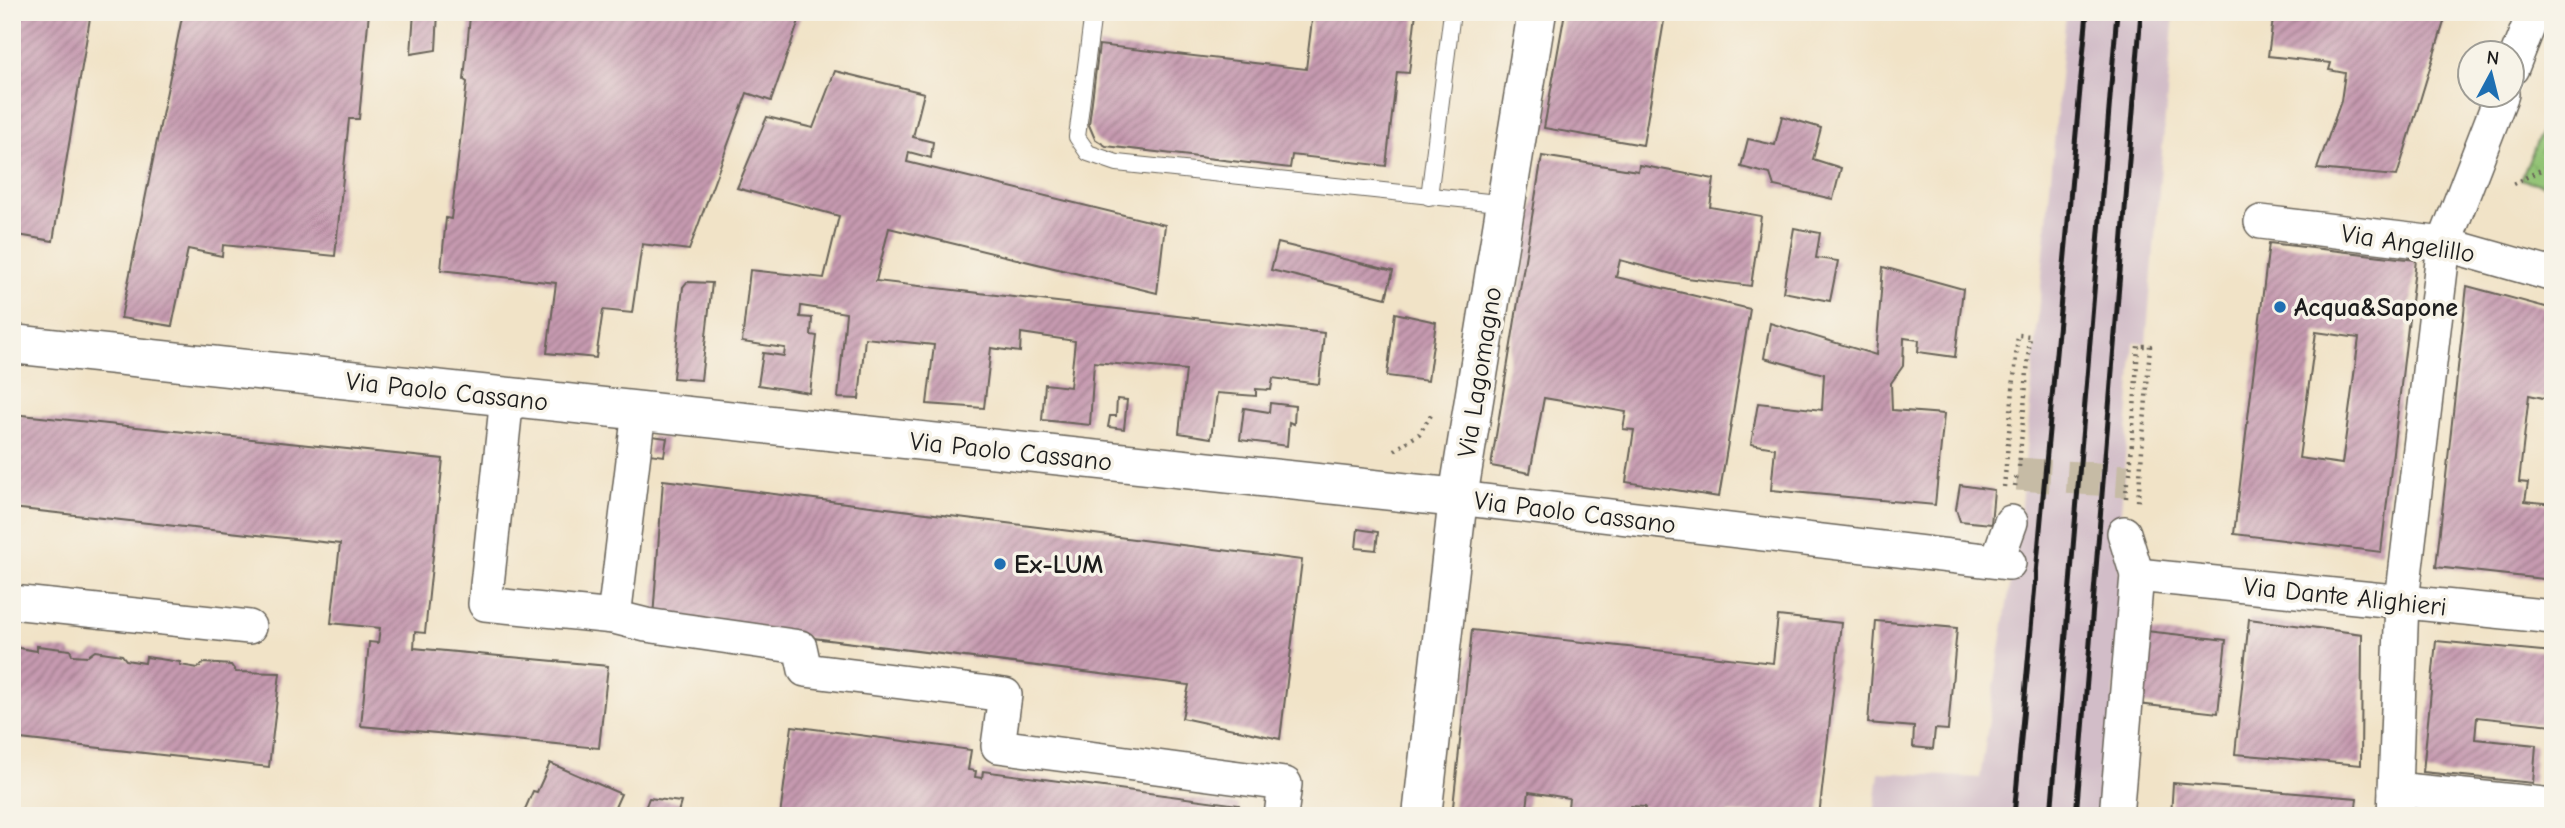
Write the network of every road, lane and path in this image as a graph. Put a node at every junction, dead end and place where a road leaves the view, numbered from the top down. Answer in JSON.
{"nodes":[{"id":1,"x":1093,"y":12,"type":"edge"},
{"id":2,"x":1452,"y":12,"type":"edge"},
{"id":3,"x":1537,"y":12,"type":"edge"},
{"id":4,"x":2534,"y":12,"type":"edge"},
{"id":5,"x":2524,"y":38,"type":"edge"},
{"id":6,"x":2497,"y":108,"type":"edge"},
{"id":7,"x":2553,"y":164,"type":"edge"},
{"id":8,"x":2513,"y":184,"type":"dead end"},
{"id":9,"x":1429,"y":197,"type":"junction"},
{"id":10,"x":1507,"y":204,"type":"junction"},
{"id":11,"x":2261,"y":222,"type":"dead end"},
{"id":12,"x":2444,"y":244,"type":"junction"},
{"id":13,"x":2553,"y":275,"type":"edge"},
{"id":14,"x":12,"y":344,"type":"edge"},
{"id":15,"x":507,"y":397,"type":"junction"},
{"id":16,"x":1437,"y":406,"type":"dead end"},
{"id":17,"x":639,"y":411,"type":"junction"},
{"id":18,"x":1395,"y":450,"type":"dead end"},
{"id":19,"x":2019,"y":467,"type":"dead end"},
{"id":20,"x":2130,"y":474,"type":"dead end"},
{"id":21,"x":1458,"y":498,"type":"junction"},
{"id":22,"x":2007,"y":508,"type":"joint"},
{"id":23,"x":2131,"y":520,"type":"joint"},
{"id":24,"x":2137,"y":575,"type":"junction"},
{"id":25,"x":2402,"y":601,"type":"junction"},
{"id":26,"x":12,"y":602,"type":"edge"},
{"id":27,"x":614,"y":617,"type":"junction"},
{"id":28,"x":2553,"y":617,"type":"edge"},
{"id":29,"x":249,"y":627,"type":"dead end"},
{"id":30,"x":2395,"y":802,"type":"edge"},
{"id":31,"x":2553,"y":805,"type":"edge"},
{"id":32,"x":1281,"y":816,"type":"edge"},
{"id":33,"x":1422,"y":816,"type":"edge"},
{"id":34,"x":2116,"y":816,"type":"edge"}],
"edges":[{"from":1,"to":9,"type":"lane"},
{"from":2,"to":9,"type":"lane"},
{"from":3,"to":10,"type":"main road","name":"Via Lagomagno"},
{"from":4,"to":5,"type":"street"},
{"from":6,"to":12,"type":"street"},
{"from":7,"to":8,"type":"path"},
{"from":9,"to":10,"type":"lane"},
{"from":10,"to":21,"type":"main road","name":"Via Lagomagno"},
{"from":11,"to":12,"type":"street","name":"Via Angelillo"},
{"from":12,"to":13,"type":"street","name":"Via Angelillo"},
{"from":12,"to":25,"type":"street"},
{"from":14,"to":15,"type":"main road","name":"Via Paolo Cassano"},
{"from":15,"to":17,"type":"main road","name":"Via Paolo Cassano"},
{"from":15,"to":27,"type":"street"},
{"from":16,"to":18,"type":"path"},
{"from":17,"to":21,"type":"main road","name":"Via Paolo Cassano"},
{"from":17,"to":27,"type":"street"},
{"from":19,"to":22,"type":"path"},
{"from":20,"to":23,"type":"path"},
{"from":21,"to":22,"type":"street","name":"Via Paolo Cassano"},
{"from":21,"to":33,"type":"main road","name":"Via Lagomagno"},
{"from":23,"to":24,"type":"street"},
{"from":24,"to":25,"type":"street","name":"Via Dante Alighieri"},
{"from":24,"to":34,"type":"street"},
{"from":25,"to":28,"type":"street","name":"Via Dante Alighieri"},
{"from":25,"to":30,"type":"street"},
{"from":26,"to":29,"type":"street"},
{"from":27,"to":32,"type":"street"},
{"from":30,"to":31,"type":"street"}]}
